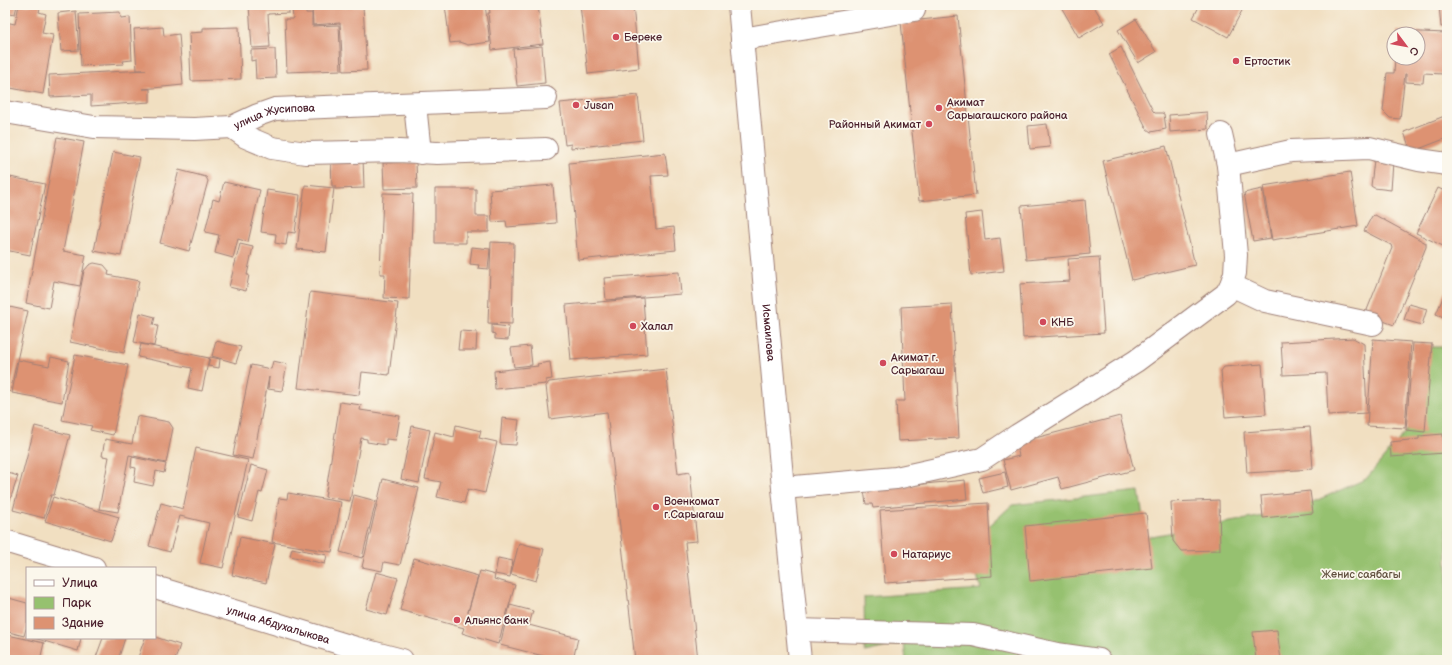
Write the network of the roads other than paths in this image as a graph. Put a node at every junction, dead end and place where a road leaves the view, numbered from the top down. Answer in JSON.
{"nodes":[{"id":1,"x":739,"y":5,"type":"edge"},
{"id":2,"x":914,"y":10,"type":"dead end"},
{"id":3,"x":742,"y":39,"type":"junction"},
{"id":4,"x":546,"y":98,"type":"dead end"},
{"id":5,"x":416,"y":104,"type":"junction"},
{"id":6,"x":5,"y":112,"type":"edge"},
{"id":7,"x":232,"y":127,"type":"junction"},
{"id":8,"x":1220,"y":134,"type":"dead end"},
{"id":9,"x":546,"y":149,"type":"dead end"},
{"id":10,"x":420,"y":153,"type":"junction"},
{"id":11,"x":1447,"y":164,"type":"edge"},
{"id":12,"x":1228,"y":165,"type":"junction"},
{"id":13,"x":1231,"y":285,"type":"junction"},
{"id":14,"x":1374,"y":324,"type":"dead end"},
{"id":15,"x":783,"y":488,"type":"junction"},
{"id":16,"x":5,"y":541,"type":"edge"},
{"id":17,"x":91,"y":567,"type":"edge"},
{"id":18,"x":156,"y":587,"type":"edge"},
{"id":19,"x":797,"y":630,"type":"junction"},
{"id":20,"x":402,"y":660,"type":"edge"},
{"id":21,"x":800,"y":660,"type":"edge"},
{"id":22,"x":1100,"y":660,"type":"edge"}],
"edges":[{"from":1,"to":3,"type":"street","name":"Исмаилова"},
{"from":2,"to":3,"type":"street"},
{"from":3,"to":15,"type":"street","name":"Исмаилова"},
{"from":4,"to":5,"type":"street","name":"улица Жусипова"},
{"from":5,"to":7,"type":"street","name":"улица Жусипова"},
{"from":5,"to":10,"type":"street"},
{"from":6,"to":7,"type":"street","name":"улица Жусипова"},
{"from":7,"to":10,"type":"street"},
{"from":8,"to":12,"type":"street"},
{"from":9,"to":10,"type":"street"},
{"from":11,"to":12,"type":"street"},
{"from":12,"to":13,"type":"street"},
{"from":13,"to":14,"type":"street"},
{"from":13,"to":15,"type":"street"},
{"from":15,"to":19,"type":"street","name":"Исмаилова"},
{"from":16,"to":17,"type":"street"},
{"from":18,"to":20,"type":"street","name":"улица Абдухалыкова"},
{"from":19,"to":21,"type":"street","name":"Исмаилова"},
{"from":19,"to":22,"type":"street"}]}
